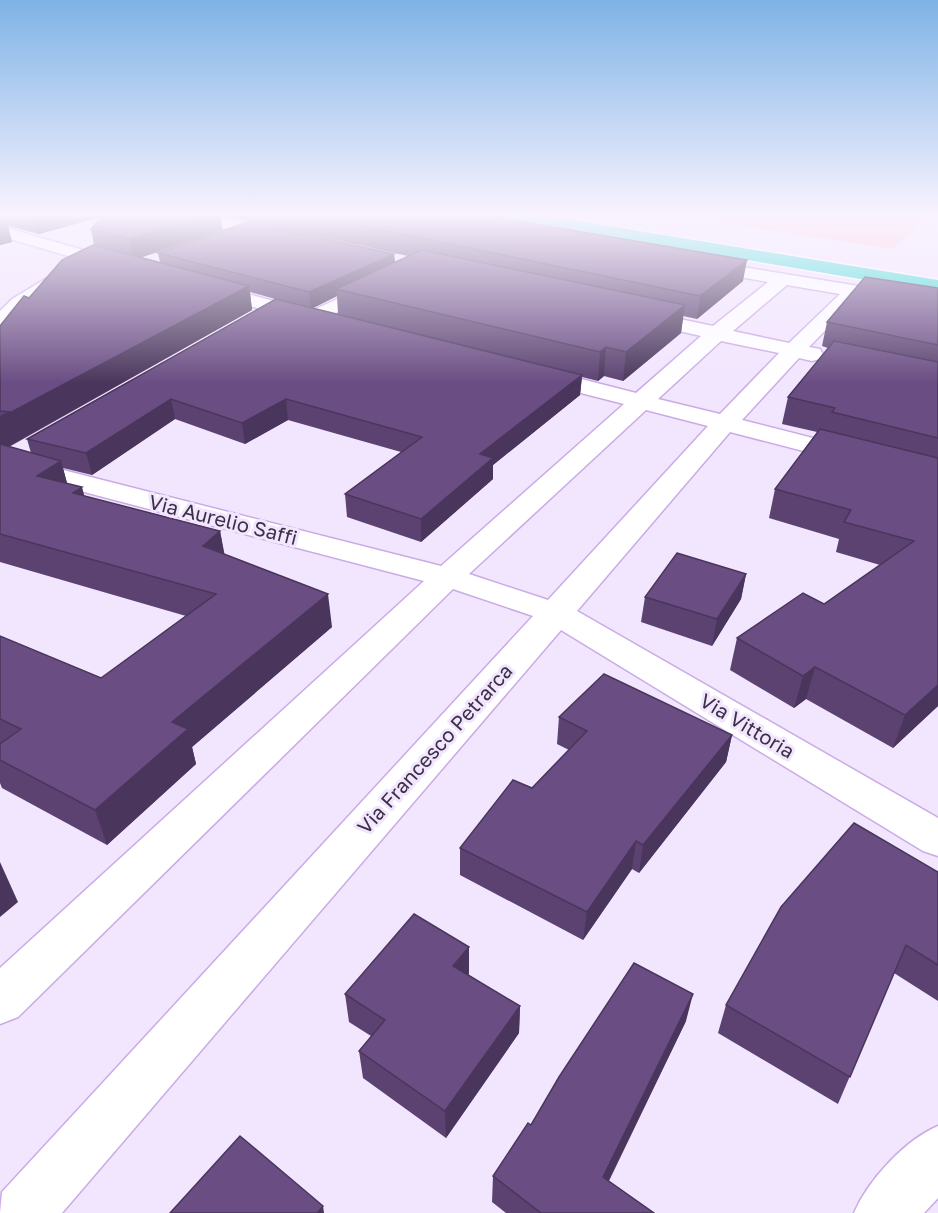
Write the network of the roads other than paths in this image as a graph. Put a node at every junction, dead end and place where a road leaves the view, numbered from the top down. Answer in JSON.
{"nodes":[{"id":1,"x":69,"y":270,"type":"edge"},
{"id":2,"x":729,"y":270,"type":"edge"},
{"id":3,"x":827,"y":270,"type":"edge"},
{"id":4,"x":398,"y":277,"type":"edge"},
{"id":5,"x":783,"y":279,"type":"junction"},
{"id":6,"x":187,"y":284,"type":"edge"},
{"id":7,"x":938,"y":286,"type":"edge"},
{"id":8,"x":854,"y":291,"type":"junction"},
{"id":9,"x":9,"y":300,"type":"edge"},
{"id":10,"x":938,"y":305,"type":"edge"},
{"id":11,"x":276,"y":307,"type":"junction"},
{"id":12,"x":622,"y":313,"type":"edge"},
{"id":13,"x":314,"y":317,"type":"junction"},
{"id":14,"x":0,"y":322,"type":"edge"},
{"id":15,"x":244,"y":324,"type":"edge"},
{"id":16,"x":348,"y":326,"type":"edge"},
{"id":17,"x":717,"y":333,"type":"junction"},
{"id":18,"x":794,"y":350,"type":"junction"},
{"id":19,"x":831,"y":358,"type":"edge"},
{"id":20,"x":516,"y":370,"type":"edge"},
{"id":21,"x":639,"y":402,"type":"junction"},
{"id":22,"x":724,"y":424,"type":"junction"},
{"id":23,"x":34,"y":446,"type":"edge"},
{"id":24,"x":2,"y":463,"type":"edge"},
{"id":25,"x":938,"y":478,"type":"edge"},
{"id":26,"x":447,"y":577,"type":"junction"},
{"id":27,"x":556,"y":613,"type":"junction"},
{"id":28,"x":938,"y":839,"type":"edge"},
{"id":29,"x":0,"y":1001,"type":"edge"},
{"id":30,"x":938,"y":1155,"type":"edge"},
{"id":31,"x":23,"y":1213,"type":"edge"},
{"id":32,"x":884,"y":1213,"type":"edge"}],
"edges":[{"from":1,"to":9,"type":"street"},
{"from":2,"to":5,"type":"street"},
{"from":3,"to":7,"type":"highway"},
{"from":4,"to":13,"type":"street"},
{"from":5,"to":8,"type":"street"},
{"from":5,"to":17,"type":"street"},
{"from":6,"to":11,"type":"street"},
{"from":8,"to":10,"type":"street"},
{"from":8,"to":18,"type":"street","name":"Via Francesco Petrarca"},
{"from":9,"to":14,"type":"street"},
{"from":11,"to":13,"type":"street"},
{"from":11,"to":15,"type":"street"},
{"from":12,"to":17,"type":"street"},
{"from":13,"to":16,"type":"street"},
{"from":17,"to":18,"type":"street"},
{"from":17,"to":21,"type":"street"},
{"from":18,"to":19,"type":"street"},
{"from":18,"to":22,"type":"street","name":"Via Francesco Petrarca"},
{"from":20,"to":21,"type":"street"},
{"from":21,"to":22,"type":"street"},
{"from":21,"to":26,"type":"street"},
{"from":22,"to":25,"type":"street"},
{"from":22,"to":27,"type":"street","name":"Via Francesco Petrarca"},
{"from":23,"to":24,"type":"street"},
{"from":24,"to":26,"type":"street","name":"Via Aurelio Saffi"},
{"from":26,"to":27,"type":"street","name":"Via Aurelio Saffi"},
{"from":26,"to":29,"type":"street"},
{"from":27,"to":28,"type":"street","name":"Via Vittoria"},
{"from":27,"to":31,"type":"street","name":"Via Francesco Petrarca"},
{"from":30,"to":32,"type":"street"}]}
